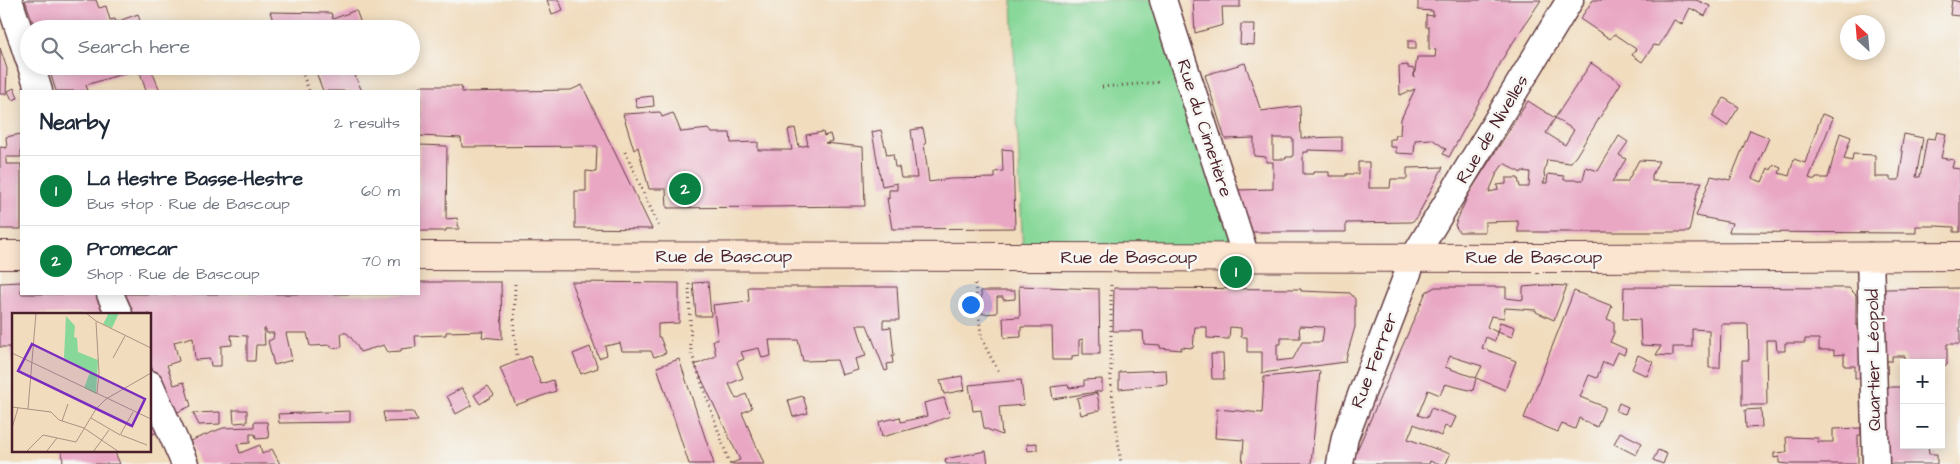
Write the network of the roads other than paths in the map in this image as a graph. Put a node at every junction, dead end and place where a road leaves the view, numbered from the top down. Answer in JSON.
{"nodes":[{"id":1,"x":8,"y":0,"type":"edge"},
{"id":2,"x":1163,"y":0,"type":"edge"},
{"id":3,"x":1570,"y":0,"type":"edge"},
{"id":4,"x":20,"y":34,"type":"edge"},
{"id":5,"x":34,"y":75,"type":"edge"},
{"id":6,"x":39,"y":90,"type":"edge"},
{"id":7,"x":0,"y":255,"type":"edge"},
{"id":8,"x":20,"y":255,"type":"edge"},
{"id":9,"x":420,"y":256,"type":"edge"},
{"id":10,"x":1870,"y":256,"type":"junction"},
{"id":11,"x":1960,"y":256,"type":"edge"},
{"id":12,"x":1246,"y":257,"type":"junction"},
{"id":13,"x":1414,"y":257,"type":"junction"},
{"id":14,"x":110,"y":295,"type":"edge"},
{"id":15,"x":119,"y":313,"type":"edge"},
{"id":16,"x":151,"y":386,"type":"edge"},
{"id":17,"x":185,"y":464,"type":"edge"},
{"id":18,"x":1340,"y":464,"type":"edge"},
{"id":19,"x":1876,"y":464,"type":"edge"}],
"edges":[{"from":1,"to":4,"type":"street"},
{"from":2,"to":12,"type":"street","name":"Rue du Cimetière"},
{"from":3,"to":13,"type":"street","name":"Rue de Nivelles"},
{"from":5,"to":6,"type":"street"},
{"from":7,"to":8,"type":"main road"},
{"from":9,"to":12,"type":"main road","name":"Rue de Bascoup"},
{"from":10,"to":11,"type":"main road","name":"Rue de Bascoup"},
{"from":10,"to":13,"type":"main road","name":"Rue de Bascoup"},
{"from":10,"to":19,"type":"street","name":"Quartier Léopold"},
{"from":12,"to":13,"type":"main road","name":"Rue de Bascoup"},
{"from":13,"to":18,"type":"street","name":"Rue Ferrer"},
{"from":14,"to":15,"type":"street"},
{"from":16,"to":17,"type":"street"}]}
